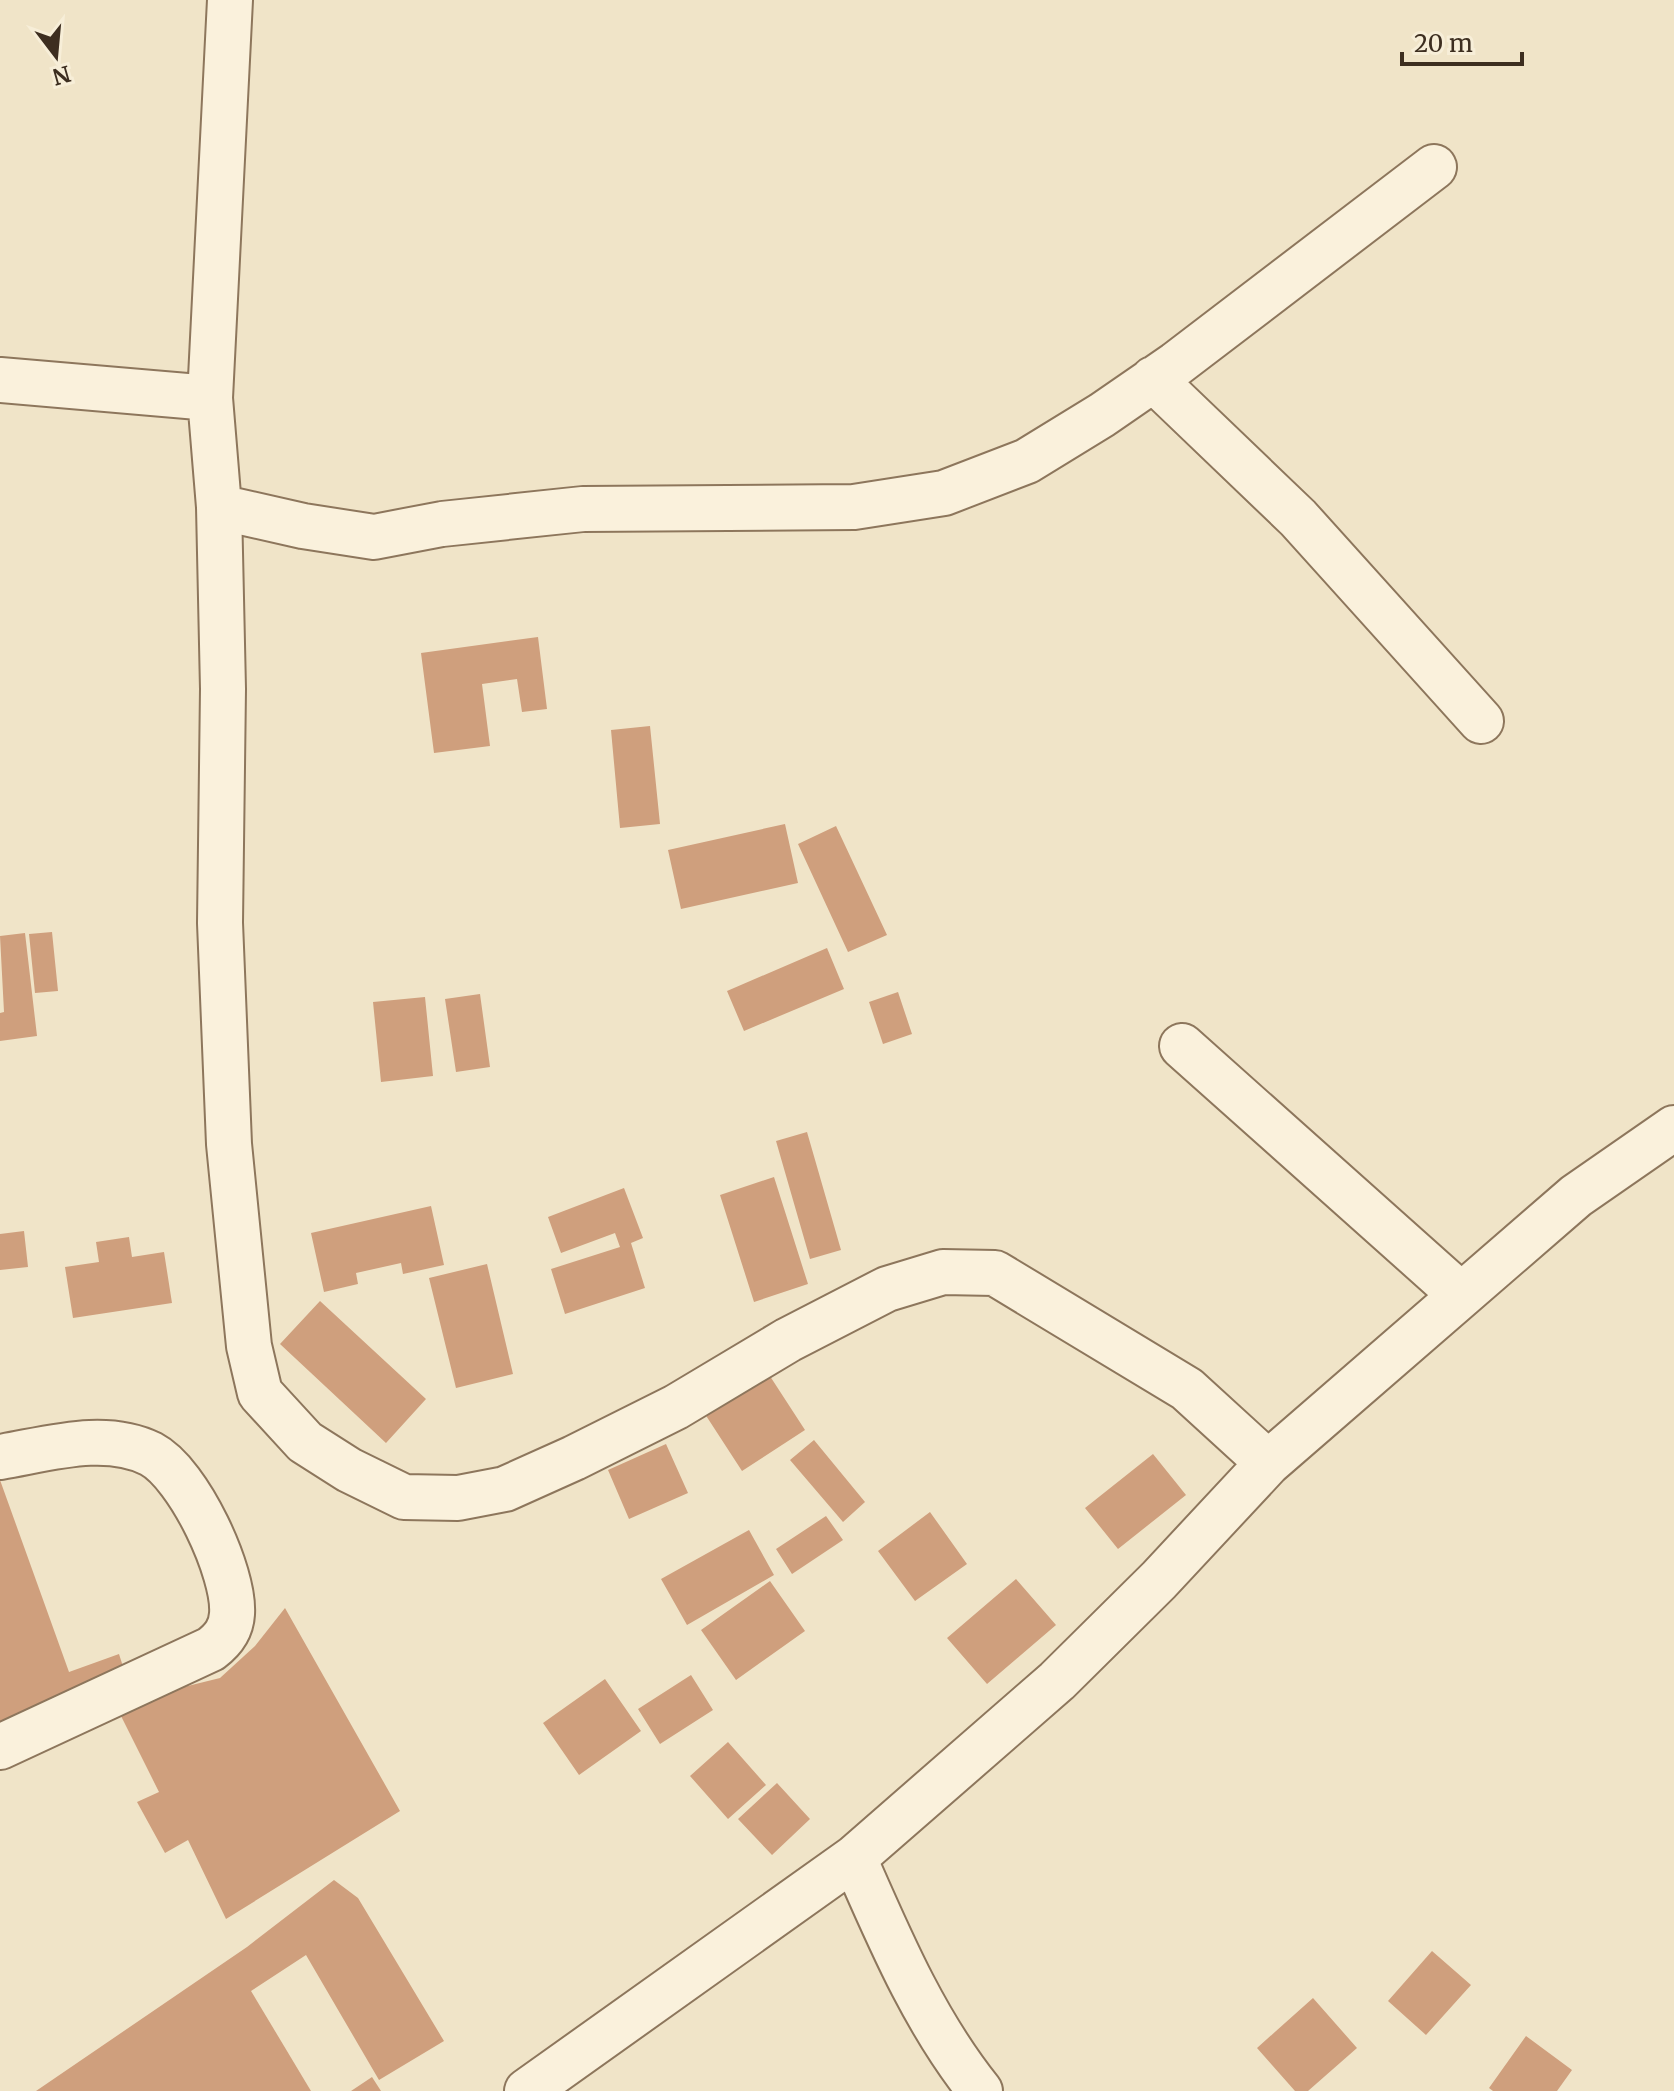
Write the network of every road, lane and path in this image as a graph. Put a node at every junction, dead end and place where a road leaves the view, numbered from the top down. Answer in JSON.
{"nodes":[{"id":1,"x":230,"y":0,"type":"edge"},
{"id":2,"x":1434,"y":167,"type":"dead end"},
{"id":3,"x":1153,"y":379,"type":"junction"},
{"id":4,"x":0,"y":380,"type":"edge"},
{"id":5,"x":210,"y":398,"type":"junction"},
{"id":6,"x":219,"y":507,"type":"junction"},
{"id":7,"x":1481,"y":721,"type":"dead end"},
{"id":8,"x":1182,"y":1046,"type":"dead end"},
{"id":9,"x":1674,"y":1128,"type":"edge"},
{"id":10,"x":1461,"y":1295,"type":"junction"},
{"id":11,"x":0,"y":1457,"type":"edge"},
{"id":12,"x":1268,"y":1463,"type":"junction"},
{"id":13,"x":0,"y":1747,"type":"edge"},
{"id":14,"x":854,"y":1858,"type":"junction"},
{"id":15,"x":527,"y":2091,"type":"edge"},
{"id":16,"x":980,"y":2091,"type":"edge"}],
"edges":[{"from":1,"to":5,"type":"street"},
{"from":2,"to":3,"type":"street"},
{"from":3,"to":6,"type":"street"},
{"from":3,"to":7,"type":"street"},
{"from":4,"to":5,"type":"street"},
{"from":5,"to":6,"type":"street"},
{"from":6,"to":12,"type":"street"},
{"from":8,"to":10,"type":"street"},
{"from":9,"to":10,"type":"street"},
{"from":10,"to":12,"type":"street"},
{"from":11,"to":13,"type":"street"},
{"from":12,"to":14,"type":"street"},
{"from":14,"to":15,"type":"street"},
{"from":14,"to":16,"type":"street"}]}
